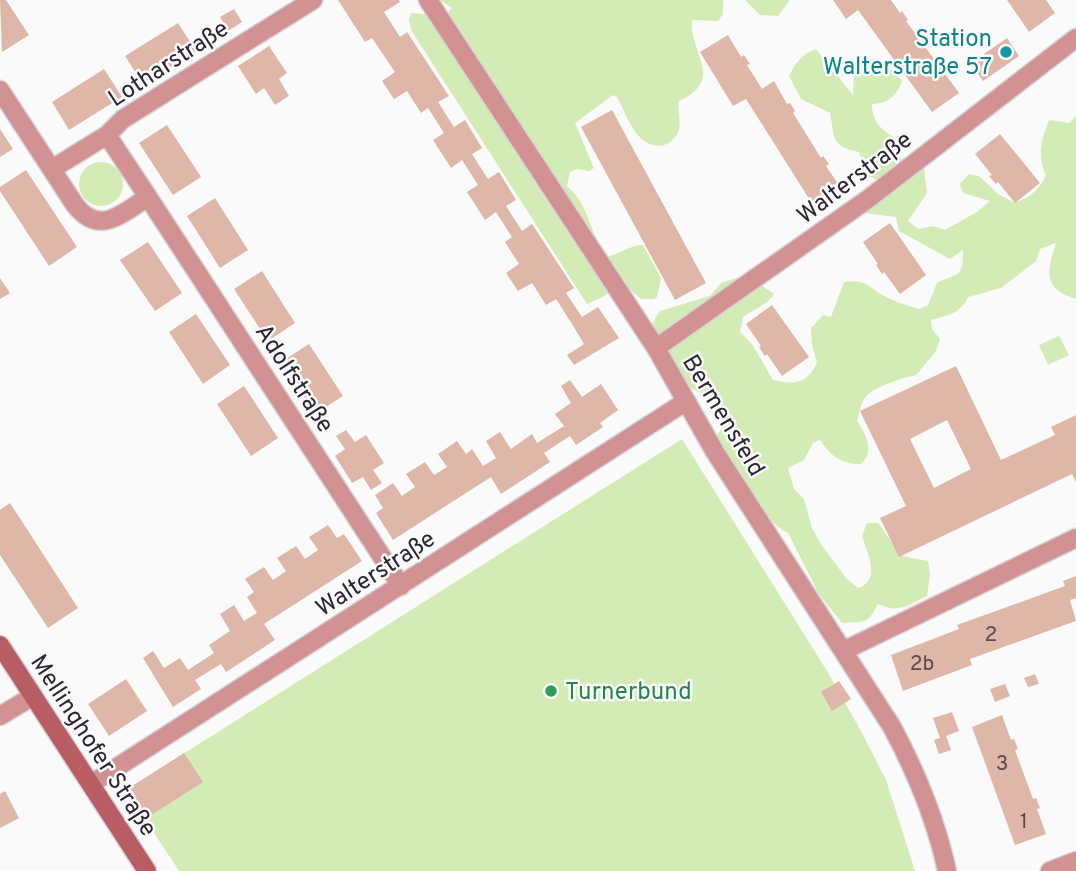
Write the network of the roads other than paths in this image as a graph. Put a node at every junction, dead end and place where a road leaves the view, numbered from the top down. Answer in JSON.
{"nodes":[{"id":1,"x":313,"y":0,"type":"edge"},
{"id":2,"x":428,"y":0,"type":"edge"},
{"id":3,"x":1076,"y":38,"type":"edge"},
{"id":4,"x":0,"y":90,"type":"edge"},
{"id":5,"x":107,"y":135,"type":"junction"},
{"id":6,"x":52,"y":169,"type":"junction"},
{"id":7,"x":148,"y":197,"type":"junction"},
{"id":8,"x":656,"y":348,"type":"junction"},
{"id":9,"x":685,"y":402,"type":"junction"},
{"id":10,"x":1076,"y":538,"type":"edge"},
{"id":11,"x":401,"y":586,"type":"junction"},
{"id":12,"x":0,"y":645,"type":"edge"},
{"id":13,"x":843,"y":651,"type":"junction"},
{"id":14,"x":33,"y":696,"type":"junction"},
{"id":15,"x":0,"y":716,"type":"edge"},
{"id":16,"x":91,"y":784,"type":"junction"},
{"id":17,"x":1076,"y":861,"type":"edge"},
{"id":18,"x":147,"y":871,"type":"edge"},
{"id":19,"x":947,"y":871,"type":"edge"},
{"id":20,"x":1049,"y":871,"type":"edge"}],
"edges":[{"from":1,"to":5,"type":"street","name":"Lotharstraße"},
{"from":2,"to":8,"type":"street","name":"Bermensfeld"},
{"from":3,"to":8,"type":"street","name":"Walterstraße"},
{"from":4,"to":6,"type":"street"},
{"from":5,"to":6,"type":"street","name":"Lotharstraße"},
{"from":5,"to":7,"type":"street","name":"Adolfstraße"},
{"from":6,"to":7,"type":"street"},
{"from":7,"to":11,"type":"street","name":"Adolfstraße"},
{"from":8,"to":9,"type":"street","name":"Bermensfeld"},
{"from":9,"to":11,"type":"street","name":"Walterstraße"},
{"from":9,"to":13,"type":"street","name":"Bermensfeld"},
{"from":10,"to":13,"type":"street"},
{"from":11,"to":16,"type":"street","name":"Walterstraße"},
{"from":12,"to":14,"type":"main road","name":"Mellinghofer Straße"},
{"from":13,"to":19,"type":"street","name":"Bermensfeld"},
{"from":14,"to":15,"type":"street"},
{"from":14,"to":16,"type":"main road","name":"Mellinghofer Straße"},
{"from":16,"to":18,"type":"main road","name":"Mellinghofer Straße"},
{"from":17,"to":20,"type":"street"}]}
